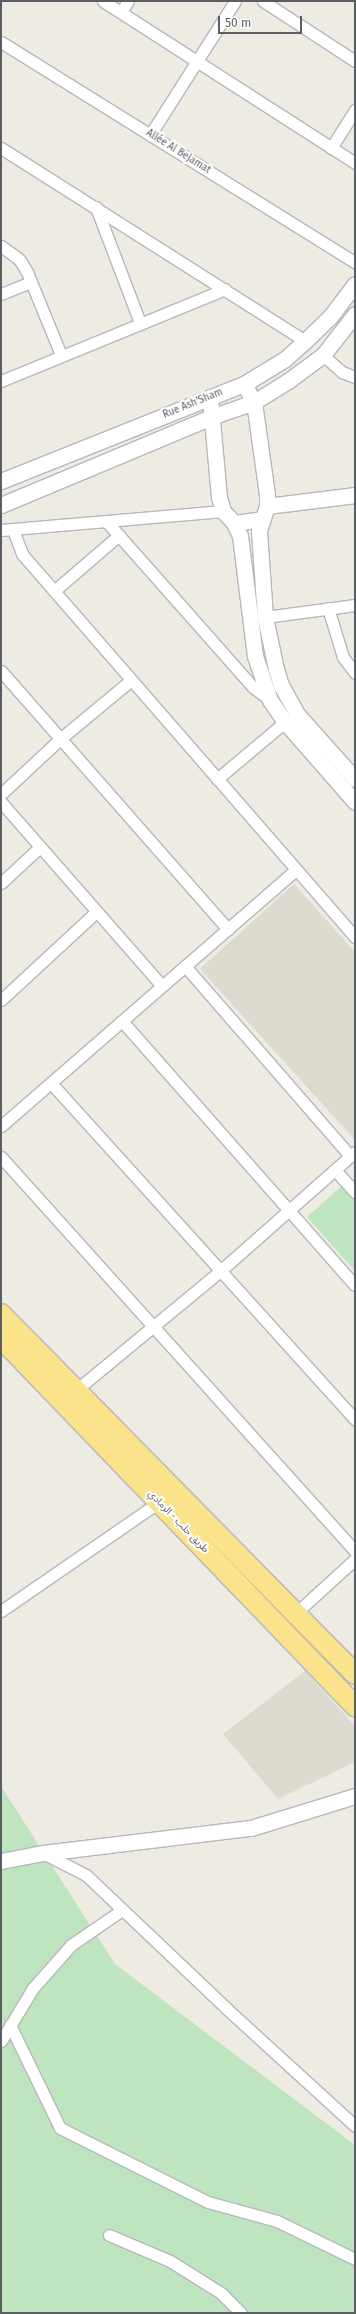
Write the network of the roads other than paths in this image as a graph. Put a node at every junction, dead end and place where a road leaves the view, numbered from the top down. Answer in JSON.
{"nodes":[{"id":1,"x":103,"y":1,"type":"edge"},
{"id":2,"x":128,"y":1,"type":"edge"},
{"id":3,"x":235,"y":1,"type":"edge"},
{"id":4,"x":263,"y":1,"type":"edge"},
{"id":5,"x":121,"y":12,"type":"junction"},
{"id":6,"x":1,"y":42,"type":"edge"},
{"id":7,"x":197,"y":61,"type":"junction"},
{"id":8,"x":355,"y":61,"type":"edge"},
{"id":9,"x":355,"y":110,"type":"edge"},
{"id":10,"x":150,"y":135,"type":"junction"},
{"id":11,"x":1,"y":148,"type":"edge"},
{"id":12,"x":331,"y":148,"type":"junction"},
{"id":13,"x":355,"y":163,"type":"edge"},
{"id":14,"x":96,"y":207,"type":"junction"},
{"id":15,"x":1,"y":246,"type":"edge"},
{"id":16,"x":355,"y":262,"type":"edge"},
{"id":17,"x":32,"y":282,"type":"junction"},
{"id":18,"x":355,"y":284,"type":"edge"},
{"id":19,"x":224,"y":289,"type":"junction"},
{"id":20,"x":1,"y":294,"type":"edge"},
{"id":21,"x":355,"y":314,"type":"edge"},
{"id":22,"x":140,"y":323,"type":"junction"},
{"id":23,"x":305,"y":341,"type":"junction"},
{"id":24,"x":61,"y":355,"type":"junction"},
{"id":25,"x":323,"y":355,"type":"junction"},
{"id":26,"x":355,"y":377,"type":"edge"},
{"id":27,"x":1,"y":381,"type":"edge"},
{"id":28,"x":244,"y":384,"type":"junction"},
{"id":29,"x":210,"y":397,"type":"junction"},
{"id":30,"x":254,"y":402,"type":"junction"},
{"id":31,"x":211,"y":417,"type":"junction"},
{"id":32,"x":1,"y":481,"type":"edge"},
{"id":33,"x":355,"y":495,"type":"edge"},
{"id":34,"x":1,"y":505,"type":"edge"},
{"id":35,"x":223,"y":511,"type":"junction"},
{"id":36,"x":264,"y":512,"type":"junction"},
{"id":37,"x":107,"y":522,"type":"junction"},
{"id":38,"x":234,"y":523,"type":"junction"},
{"id":39,"x":1,"y":530,"type":"edge"},
{"id":40,"x":13,"y":530,"type":"junction"},
{"id":41,"x":119,"y":535,"type":"junction"},
{"id":42,"x":54,"y":591,"type":"junction"},
{"id":43,"x":355,"y":605,"type":"edge"},
{"id":44,"x":328,"y":608,"type":"junction"},
{"id":45,"x":265,"y":617,"type":"junction"},
{"id":46,"x":1,"y":671,"type":"edge"},
{"id":47,"x":355,"y":674,"type":"edge"},
{"id":48,"x":131,"y":680,"type":"junction"},
{"id":49,"x":270,"y":700,"type":"junction"},
{"id":50,"x":285,"y":722,"type":"junction"},
{"id":51,"x":60,"y":739,"type":"junction"},
{"id":52,"x":217,"y":779,"type":"junction"},
{"id":53,"x":355,"y":779,"type":"edge"},
{"id":54,"x":1,"y":794,"type":"edge"},
{"id":55,"x":1,"y":802,"type":"edge"},
{"id":56,"x":355,"y":802,"type":"edge"},
{"id":57,"x":40,"y":847,"type":"junction"},
{"id":58,"x":296,"y":870,"type":"junction"},
{"id":59,"x":1,"y":883,"type":"edge"},
{"id":60,"x":96,"y":912,"type":"junction"},
{"id":61,"x":228,"y":929,"type":"junction"},
{"id":62,"x":355,"y":937,"type":"edge"},
{"id":63,"x":186,"y":966,"type":"junction"},
{"id":64,"x":162,"y":986,"type":"junction"},
{"id":65,"x":1,"y":1000,"type":"edge"},
{"id":66,"x":122,"y":1021,"type":"junction"},
{"id":67,"x":51,"y":1083,"type":"junction"},
{"id":68,"x":1,"y":1126,"type":"edge"},
{"id":69,"x":353,"y":1154,"type":"edge"},
{"id":70,"x":1,"y":1158,"type":"edge"},
{"id":71,"x":335,"y":1170,"type":"junction"},
{"id":72,"x":355,"y":1192,"type":"edge"},
{"id":73,"x":289,"y":1211,"type":"junction"},
{"id":74,"x":220,"y":1271,"type":"junction"},
{"id":75,"x":355,"y":1285,"type":"edge"},
{"id":76,"x":1,"y":1314,"type":"edge"},
{"id":77,"x":152,"y":1327,"type":"junction"},
{"id":78,"x":1,"y":1338,"type":"edge"},
{"id":79,"x":75,"y":1391,"type":"junction"},
{"id":80,"x":355,"y":1420,"type":"edge"},
{"id":81,"x":159,"y":1502,"type":"junction"},
{"id":82,"x":355,"y":1551,"type":"edge"},
{"id":83,"x":355,"y":1559,"type":"edge"},
{"id":84,"x":1,"y":1611,"type":"edge"},
{"id":85,"x":297,"y":1612,"type":"junction"},
{"id":86,"x":355,"y":1674,"type":"edge"},
{"id":87,"x":355,"y":1706,"type":"edge"},
{"id":88,"x":355,"y":1796,"type":"edge"},
{"id":89,"x":43,"y":1853,"type":"junction"},
{"id":90,"x":1,"y":1861,"type":"edge"},
{"id":91,"x":122,"y":1910,"type":"junction"},
{"id":92,"x":10,"y":2025,"type":"junction"},
{"id":93,"x":1,"y":2042,"type":"edge"},
{"id":94,"x":355,"y":2126,"type":"edge"},
{"id":95,"x":110,"y":2235,"type":"dead end"},
{"id":96,"x":355,"y":2259,"type":"edge"},
{"id":97,"x":241,"y":2313,"type":"edge"}],
"edges":[{"from":1,"to":5,"type":"street"},
{"from":2,"to":5,"type":"street"},
{"from":3,"to":7,"type":"street"},
{"from":4,"to":8,"type":"street"},
{"from":5,"to":7,"type":"street"},
{"from":6,"to":10,"type":"street","name":"Allée Al Bejamat"},
{"from":7,"to":10,"type":"street"},
{"from":7,"to":12,"type":"street"},
{"from":9,"to":12,"type":"street"},
{"from":10,"to":16,"type":"street","name":"Allée Al Bejamat"},
{"from":11,"to":14,"type":"street"},
{"from":12,"to":13,"type":"street"},
{"from":14,"to":19,"type":"street"},
{"from":14,"to":22,"type":"street"},
{"from":15,"to":17,"type":"street"},
{"from":17,"to":20,"type":"street"},
{"from":17,"to":24,"type":"street"},
{"from":18,"to":23,"type":"street","name":"Rue Ash'Sham"},
{"from":19,"to":22,"type":"street"},
{"from":19,"to":23,"type":"street"},
{"from":21,"to":25,"type":"street","name":"Rue Ash'Sham"},
{"from":22,"to":24,"type":"street"},
{"from":23,"to":28,"type":"street","name":"Rue Ash'Sham"},
{"from":24,"to":27,"type":"street"},
{"from":25,"to":26,"type":"street"},
{"from":25,"to":30,"type":"street","name":"Rue Ash'Sham"},
{"from":28,"to":29,"type":"street","name":"Rue Ash'Sham"},
{"from":28,"to":30,"type":"street"},
{"from":29,"to":31,"type":"street"},
{"from":29,"to":32,"type":"street","name":"Rue Ash'Sham"},
{"from":30,"to":31,"type":"street","name":"Rue Ash'Sham"},
{"from":30,"to":36,"type":"street"},
{"from":31,"to":34,"type":"street","name":"Rue Ash'Sham"},
{"from":31,"to":35,"type":"street"},
{"from":33,"to":36,"type":"street"},
{"from":35,"to":37,"type":"street"},
{"from":35,"to":38,"type":"street"},
{"from":36,"to":38,"type":"street"},
{"from":36,"to":45,"type":"street"},
{"from":37,"to":40,"type":"street"},
{"from":37,"to":41,"type":"street"},
{"from":38,"to":49,"type":"street"},
{"from":39,"to":40,"type":"street"},
{"from":40,"to":42,"type":"street"},
{"from":41,"to":42,"type":"street"},
{"from":41,"to":49,"type":"street"},
{"from":42,"to":48,"type":"street"},
{"from":43,"to":44,"type":"street"},
{"from":44,"to":45,"type":"street"},
{"from":44,"to":47,"type":"street"},
{"from":45,"to":53,"type":"street"},
{"from":46,"to":51,"type":"street"},
{"from":48,"to":51,"type":"street"},
{"from":48,"to":52,"type":"street"},
{"from":49,"to":50,"type":"street"},
{"from":50,"to":52,"type":"street"},
{"from":50,"to":56,"type":"street"},
{"from":51,"to":54,"type":"street"},
{"from":51,"to":61,"type":"street"},
{"from":52,"to":58,"type":"street"},
{"from":55,"to":57,"type":"street"},
{"from":57,"to":59,"type":"street"},
{"from":57,"to":60,"type":"street"},
{"from":58,"to":61,"type":"street"},
{"from":58,"to":62,"type":"street"},
{"from":60,"to":64,"type":"street"},
{"from":60,"to":65,"type":"street"},
{"from":61,"to":63,"type":"street"},
{"from":63,"to":64,"type":"street"},
{"from":63,"to":69,"type":"street"},
{"from":64,"to":66,"type":"street"},
{"from":66,"to":67,"type":"street"},
{"from":66,"to":73,"type":"street"},
{"from":67,"to":68,"type":"street"},
{"from":67,"to":74,"type":"street"},
{"from":69,"to":71,"type":"street"},
{"from":70,"to":77,"type":"street"},
{"from":71,"to":72,"type":"street"},
{"from":71,"to":73,"type":"street"},
{"from":73,"to":74,"type":"street"},
{"from":73,"to":75,"type":"street"},
{"from":74,"to":77,"type":"street"},
{"from":74,"to":80,"type":"street"},
{"from":76,"to":79,"type":"highway","name":"طريق حلب - الرمادي"},
{"from":77,"to":79,"type":"street"},
{"from":77,"to":82,"type":"street"},
{"from":78,"to":81,"type":"highway","name":"طريق حلب - الرمادي"},
{"from":79,"to":85,"type":"highway","name":"طريق حلب - الرمادي"},
{"from":81,"to":84,"type":"street"},
{"from":81,"to":87,"type":"highway","name":"طريق حلب - الرمادي"},
{"from":83,"to":85,"type":"street"},
{"from":85,"to":86,"type":"highway","name":"طريق حلب - الرمادي"},
{"from":88,"to":89,"type":"street"},
{"from":89,"to":90,"type":"street"},
{"from":89,"to":91,"type":"street"},
{"from":91,"to":92,"type":"street"},
{"from":91,"to":94,"type":"street"},
{"from":92,"to":93,"type":"street"},
{"from":92,"to":96,"type":"street"},
{"from":95,"to":97,"type":"street"}]}
